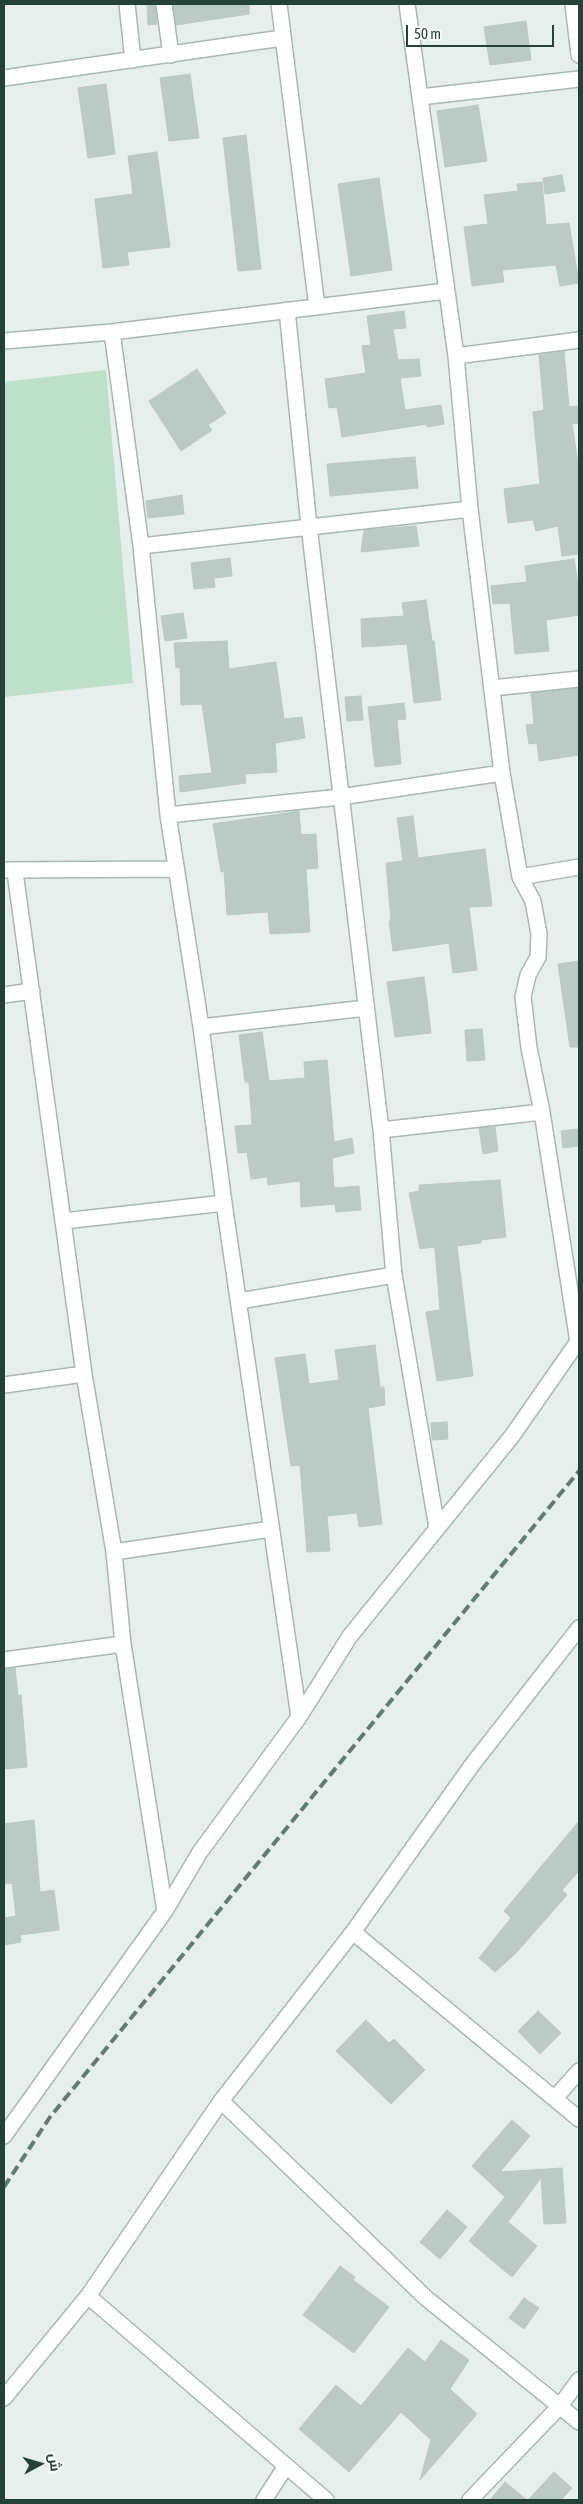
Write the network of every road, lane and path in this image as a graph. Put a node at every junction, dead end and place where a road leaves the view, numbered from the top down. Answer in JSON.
{"nodes":[{"id":1,"x":127,"y":4,"type":"edge"},
{"id":2,"x":164,"y":4,"type":"edge"},
{"id":3,"x":279,"y":4,"type":"edge"},
{"id":4,"x":407,"y":4,"type":"edge"},
{"id":5,"x":573,"y":4,"type":"edge"},
{"id":6,"x":282,"y":38,"type":"junction"},
{"id":7,"x":172,"y":54,"type":"junction"},
{"id":8,"x":579,"y":55,"type":"edge"},
{"id":9,"x":133,"y":60,"type":"junction"},
{"id":10,"x":4,"y":78,"type":"edge"},
{"id":11,"x":579,"y":79,"type":"edge"},
{"id":12,"x":420,"y":97,"type":"junction"},
{"id":13,"x":446,"y":291,"type":"junction"},
{"id":14,"x":317,"y":306,"type":"junction"},
{"id":15,"x":286,"y":310,"type":"junction"},
{"id":16,"x":112,"y":332,"type":"junction"},
{"id":17,"x":579,"y":340,"type":"edge"},
{"id":18,"x":4,"y":341,"type":"edge"},
{"id":19,"x":456,"y":356,"type":"junction"},
{"id":20,"x":470,"y":509,"type":"junction"},
{"id":21,"x":309,"y":526,"type":"junction"},
{"id":22,"x":141,"y":546,"type":"junction"},
{"id":23,"x":579,"y":680,"type":"edge"},
{"id":24,"x":492,"y":688,"type":"junction"},
{"id":25,"x":502,"y":773,"type":"junction"},
{"id":26,"x":340,"y":797,"type":"junction"},
{"id":27,"x":168,"y":815,"type":"junction"},
{"id":28,"x":579,"y":867,"type":"edge"},
{"id":29,"x":176,"y":868,"type":"junction"},
{"id":30,"x":9,"y":871,"type":"edge"},
{"id":31,"x":520,"y":876,"type":"junction"},
{"id":32,"x":32,"y":991,"type":"junction"},
{"id":33,"x":4,"y":995,"type":"edge"},
{"id":34,"x":366,"y":1008,"type":"junction"},
{"id":35,"x":201,"y":1027,"type":"junction"},
{"id":36,"x":542,"y":1112,"type":"junction"},
{"id":37,"x":381,"y":1130,"type":"junction"},
{"id":38,"x":224,"y":1203,"type":"junction"},
{"id":39,"x":64,"y":1221,"type":"junction"},
{"id":40,"x":394,"y":1275,"type":"junction"},
{"id":41,"x":239,"y":1302,"type":"junction"},
{"id":42,"x":579,"y":1341,"type":"edge"},
{"id":43,"x":84,"y":1374,"type":"junction"},
{"id":44,"x":4,"y":1385,"type":"edge"},
{"id":45,"x":437,"y":1528,"type":"junction"},
{"id":46,"x":271,"y":1529,"type":"junction"},
{"id":47,"x":114,"y":1552,"type":"junction"},
{"id":48,"x":579,"y":1628,"type":"edge"},
{"id":49,"x":123,"y":1644,"type":"junction"},
{"id":50,"x":4,"y":1660,"type":"edge"},
{"id":51,"x":299,"y":1717,"type":"junction"},
{"id":52,"x":165,"y":1911,"type":"junction"},
{"id":53,"x":353,"y":1932,"type":"junction"},
{"id":54,"x":579,"y":2071,"type":"edge"},
{"id":55,"x":555,"y":2098,"type":"junction"},
{"id":56,"x":221,"y":2101,"type":"junction"},
{"id":57,"x":579,"y":2119,"type":"edge"},
{"id":58,"x":4,"y":2136,"type":"edge"},
{"id":59,"x":88,"y":2296,"type":"junction"},
{"id":60,"x":579,"y":2380,"type":"edge"},
{"id":61,"x":5,"y":2394,"type":"edge"},
{"id":62,"x":560,"y":2406,"type":"junction"},
{"id":63,"x":579,"y":2422,"type":"edge"},
{"id":64,"x":286,"y":2466,"type":"junction"},
{"id":65,"x":264,"y":2500,"type":"edge"},
{"id":66,"x":326,"y":2500,"type":"edge"},
{"id":67,"x":470,"y":2500,"type":"edge"}],
"edges":[{"from":1,"to":9,"type":"street"},
{"from":2,"to":7,"type":"street"},
{"from":3,"to":6,"type":"street"},
{"from":4,"to":12,"type":"street"},
{"from":5,"to":8,"type":"street"},
{"from":6,"to":7,"type":"street"},
{"from":6,"to":14,"type":"street"},
{"from":7,"to":9,"type":"street"},
{"from":9,"to":10,"type":"street"},
{"from":11,"to":12,"type":"street"},
{"from":12,"to":13,"type":"street"},
{"from":13,"to":14,"type":"street"},
{"from":13,"to":19,"type":"street"},
{"from":14,"to":15,"type":"street"},
{"from":15,"to":16,"type":"street"},
{"from":15,"to":21,"type":"street"},
{"from":16,"to":18,"type":"street"},
{"from":16,"to":22,"type":"street"},
{"from":17,"to":19,"type":"street"},
{"from":19,"to":20,"type":"street"},
{"from":20,"to":21,"type":"street"},
{"from":20,"to":24,"type":"street"},
{"from":21,"to":22,"type":"street"},
{"from":21,"to":26,"type":"street"},
{"from":22,"to":27,"type":"street"},
{"from":23,"to":24,"type":"street"},
{"from":24,"to":25,"type":"street"},
{"from":25,"to":26,"type":"street"},
{"from":25,"to":31,"type":"street"},
{"from":26,"to":27,"type":"street"},
{"from":26,"to":34,"type":"street"},
{"from":27,"to":29,"type":"street"},
{"from":28,"to":31,"type":"street"},
{"from":29,"to":30,"type":"street"},
{"from":29,"to":35,"type":"street"},
{"from":30,"to":32,"type":"street"},
{"from":31,"to":36,"type":"street"},
{"from":32,"to":33,"type":"street"},
{"from":32,"to":39,"type":"street"},
{"from":34,"to":35,"type":"street"},
{"from":34,"to":37,"type":"street"},
{"from":35,"to":38,"type":"street"},
{"from":36,"to":37,"type":"street"},
{"from":36,"to":42,"type":"street"},
{"from":37,"to":40,"type":"street"},
{"from":38,"to":39,"type":"street"},
{"from":38,"to":41,"type":"street"},
{"from":39,"to":43,"type":"street"},
{"from":40,"to":41,"type":"street"},
{"from":40,"to":45,"type":"street"},
{"from":41,"to":46,"type":"street"},
{"from":42,"to":45,"type":"street"},
{"from":43,"to":44,"type":"street"},
{"from":43,"to":47,"type":"street"},
{"from":45,"to":51,"type":"street"},
{"from":46,"to":47,"type":"street"},
{"from":46,"to":51,"type":"street"},
{"from":47,"to":49,"type":"street"},
{"from":48,"to":53,"type":"street"},
{"from":49,"to":50,"type":"street"},
{"from":49,"to":52,"type":"street"},
{"from":51,"to":52,"type":"street"},
{"from":52,"to":58,"type":"street"},
{"from":53,"to":55,"type":"street"},
{"from":53,"to":56,"type":"street"},
{"from":54,"to":55,"type":"street"},
{"from":55,"to":57,"type":"street"},
{"from":56,"to":59,"type":"street"},
{"from":56,"to":62,"type":"street"},
{"from":59,"to":61,"type":"street"},
{"from":59,"to":64,"type":"street"},
{"from":60,"to":62,"type":"street"},
{"from":62,"to":63,"type":"street"},
{"from":62,"to":67,"type":"street"},
{"from":64,"to":65,"type":"street"},
{"from":64,"to":66,"type":"street"}]}
